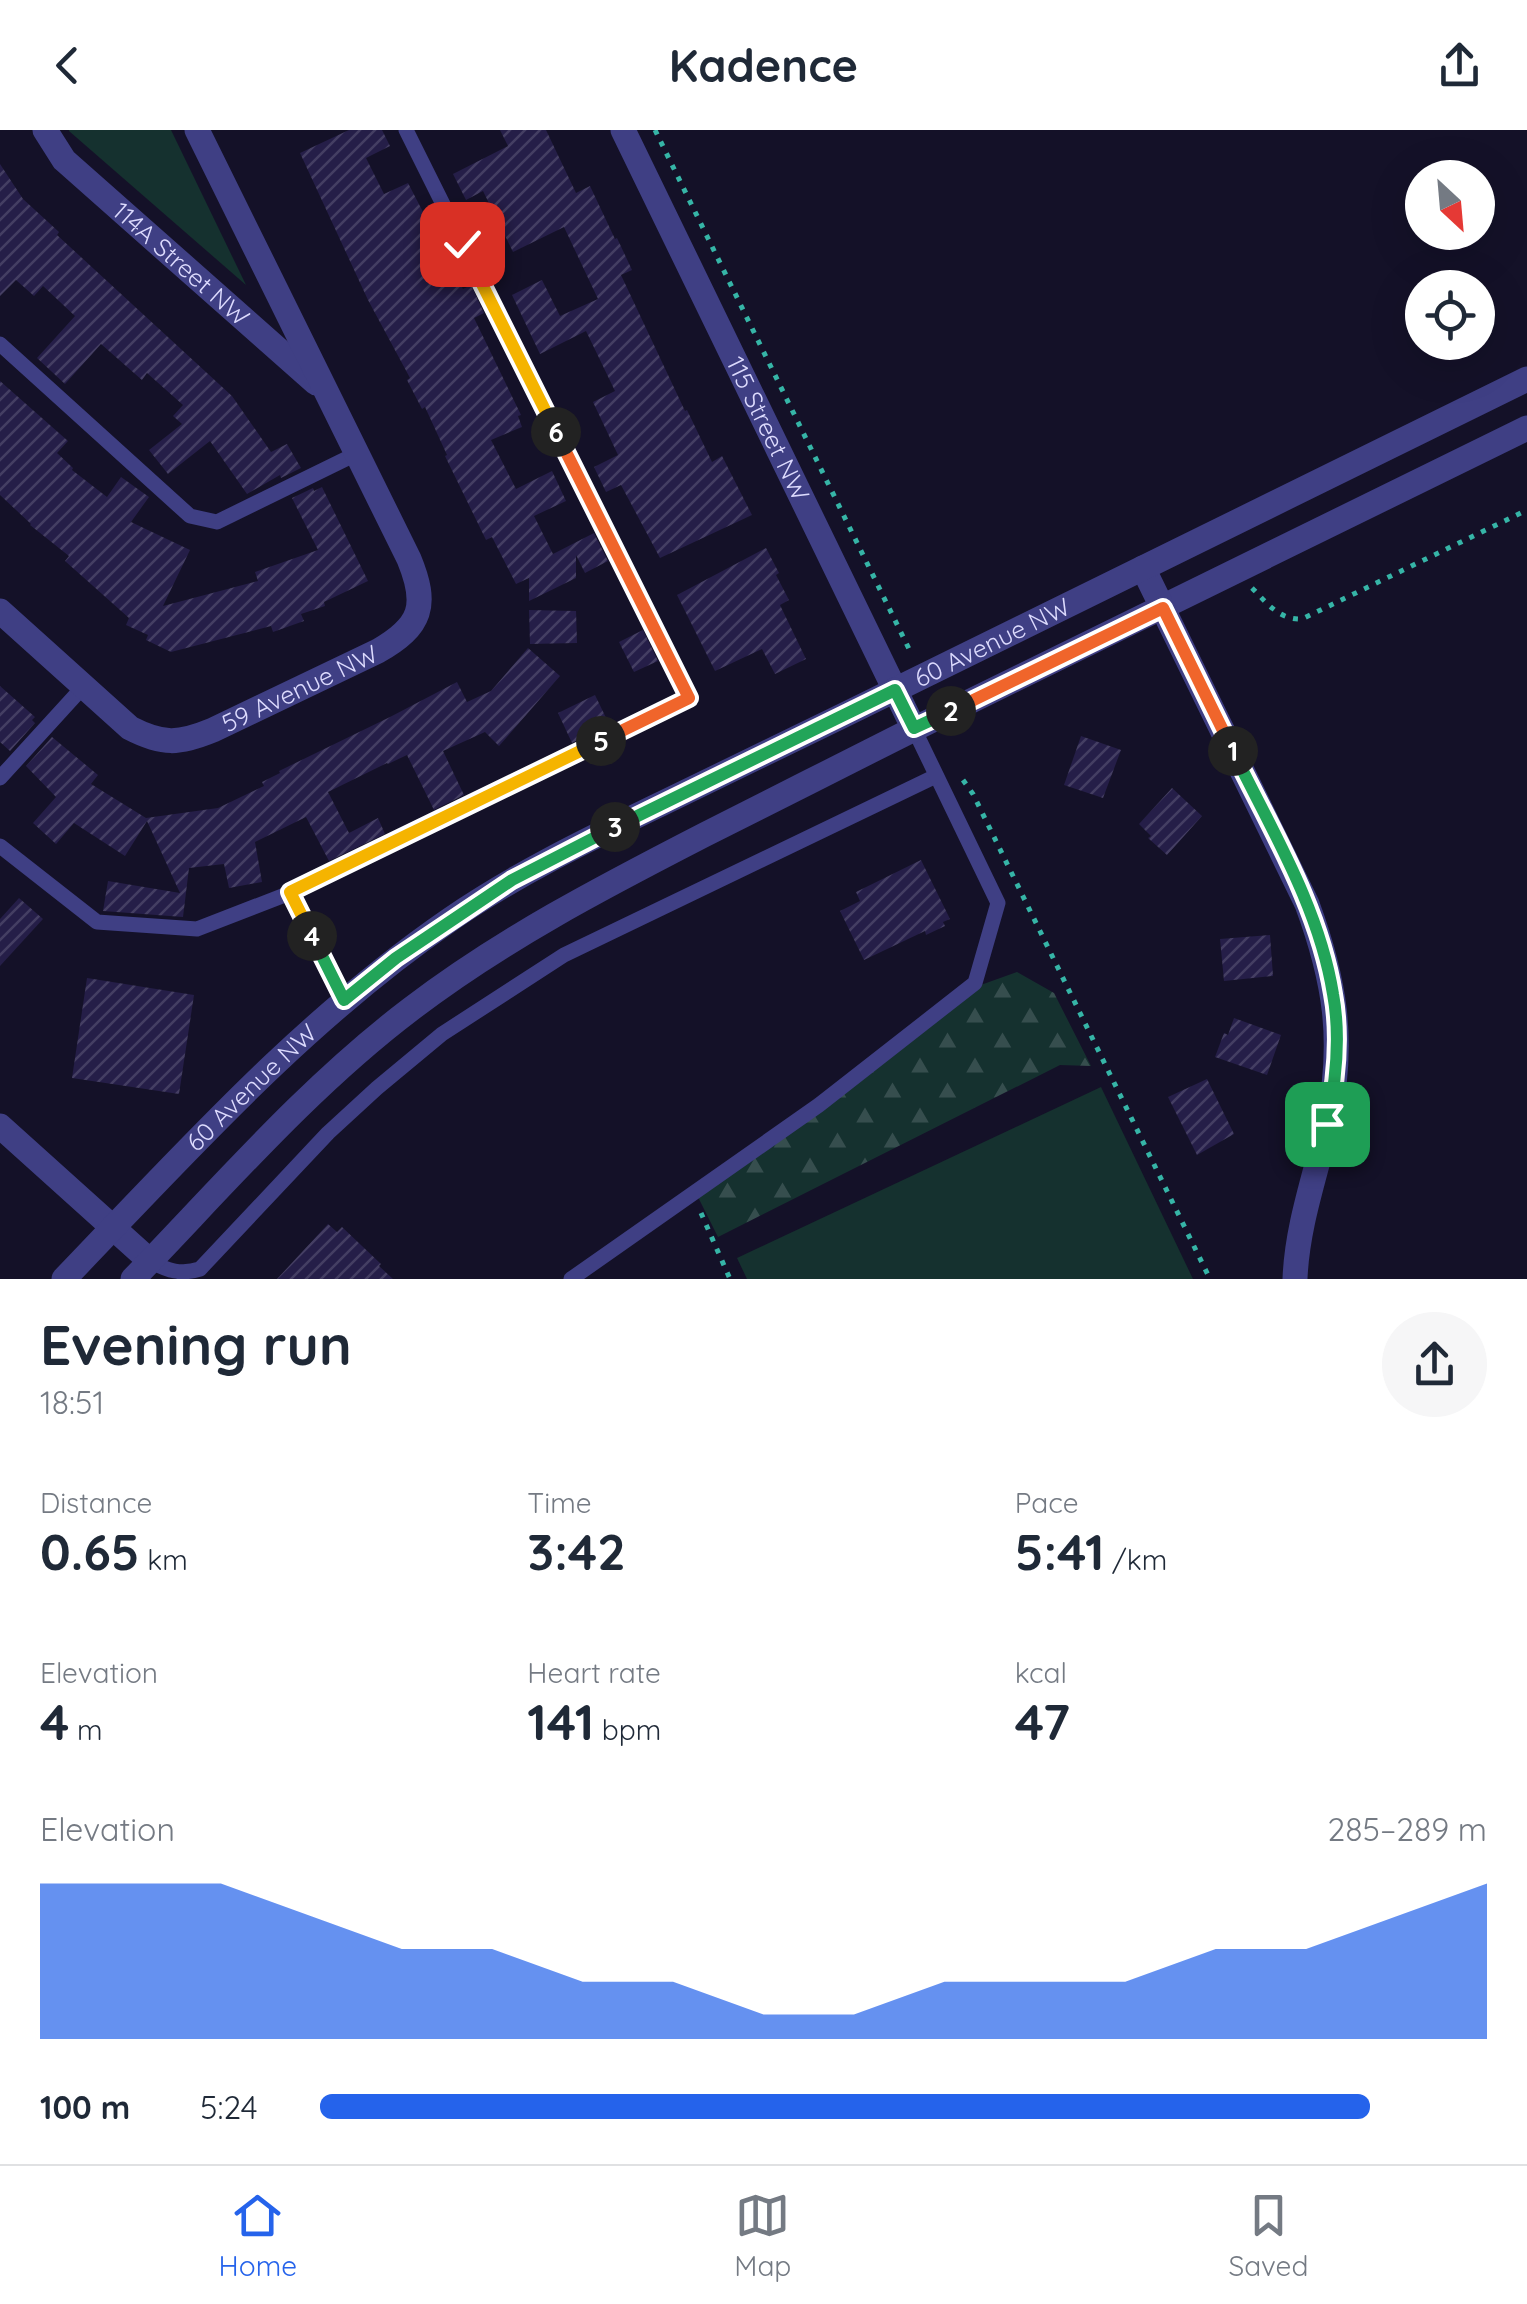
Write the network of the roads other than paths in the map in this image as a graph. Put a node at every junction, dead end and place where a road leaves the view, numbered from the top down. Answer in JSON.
{"nodes":[{"id":1,"x":46,"y":130,"type":"edge"},
{"id":2,"x":406,"y":130,"type":"edge"},
{"id":3,"x":623,"y":130,"type":"edge"},
{"id":4,"x":205,"y":133,"type":"edge"},
{"id":5,"x":0,"y":344,"type":"edge"},
{"id":6,"x":1527,"y":379,"type":"edge"},
{"id":7,"x":328,"y":393,"type":"junction"},
{"id":8,"x":1527,"y":428,"type":"edge"},
{"id":9,"x":358,"y":453,"type":"junction"},
{"id":10,"x":1144,"y":568,"type":"junction"},
{"id":11,"x":1163,"y":608,"type":"junction"},
{"id":12,"x":0,"y":611,"type":"edge"},
{"id":13,"x":418,"y":613,"type":"joint"},
{"id":14,"x":83,"y":687,"type":"junction"},
{"id":15,"x":895,"y":690,"type":"junction"},
{"id":16,"x":914,"y":728,"type":"junction"},
{"id":17,"x":936,"y":776,"type":"junction"},
{"id":18,"x":0,"y":778,"type":"edge"},
{"id":19,"x":0,"y":846,"type":"edge"},
{"id":20,"x":290,"y":892,"type":"junction"},
{"id":21,"x":344,"y":1000,"type":"junction"},
{"id":22,"x":0,"y":1126,"type":"edge"},
{"id":23,"x":112,"y":1229,"type":"junction"},
{"id":24,"x":142,"y":1270,"type":"edge"},
{"id":25,"x":64,"y":1279,"type":"edge"},
{"id":26,"x":572,"y":1279,"type":"edge"},
{"id":27,"x":1296,"y":1279,"type":"edge"}],
"edges":[{"from":1,"to":7,"type":"street","name":"114A Street NW"},
{"from":2,"to":20,"type":"lane"},
{"from":3,"to":15,"type":"street","name":"115 Street NW"},
{"from":4,"to":7,"type":"street","name":"114A Street NW"},
{"from":5,"to":9,"type":"lane"},
{"from":6,"to":10,"type":"street","name":"60 Avenue NW"},
{"from":7,"to":9,"type":"street","name":"114A Street NW"},
{"from":8,"to":11,"type":"street","name":"60 Avenue NW"},
{"from":9,"to":13,"type":"street","name":"114A Street NW"},
{"from":10,"to":11,"type":"street"},
{"from":10,"to":15,"type":"street","name":"60 Avenue NW"},
{"from":11,"to":16,"type":"street","name":"60 Avenue NW"},
{"from":11,"to":27,"type":"street"},
{"from":12,"to":14,"type":"street"},
{"from":13,"to":14,"type":"street","name":"59 Avenue NW"},
{"from":14,"to":18,"type":"lane"},
{"from":15,"to":16,"type":"street","name":"115 Street NW"},
{"from":15,"to":21,"type":"street","name":"60 Avenue NW"},
{"from":16,"to":17,"type":"lane"},
{"from":16,"to":24,"type":"street","name":"60 Avenue NW"},
{"from":17,"to":24,"type":"lane"},
{"from":17,"to":26,"type":"lane"},
{"from":19,"to":20,"type":"lane"},
{"from":20,"to":21,"type":"lane"},
{"from":21,"to":23,"type":"street","name":"60 Avenue NW"},
{"from":22,"to":23,"type":"street"},
{"from":23,"to":24,"type":"street"},
{"from":23,"to":25,"type":"street","name":"60 Avenue NW"}]}
